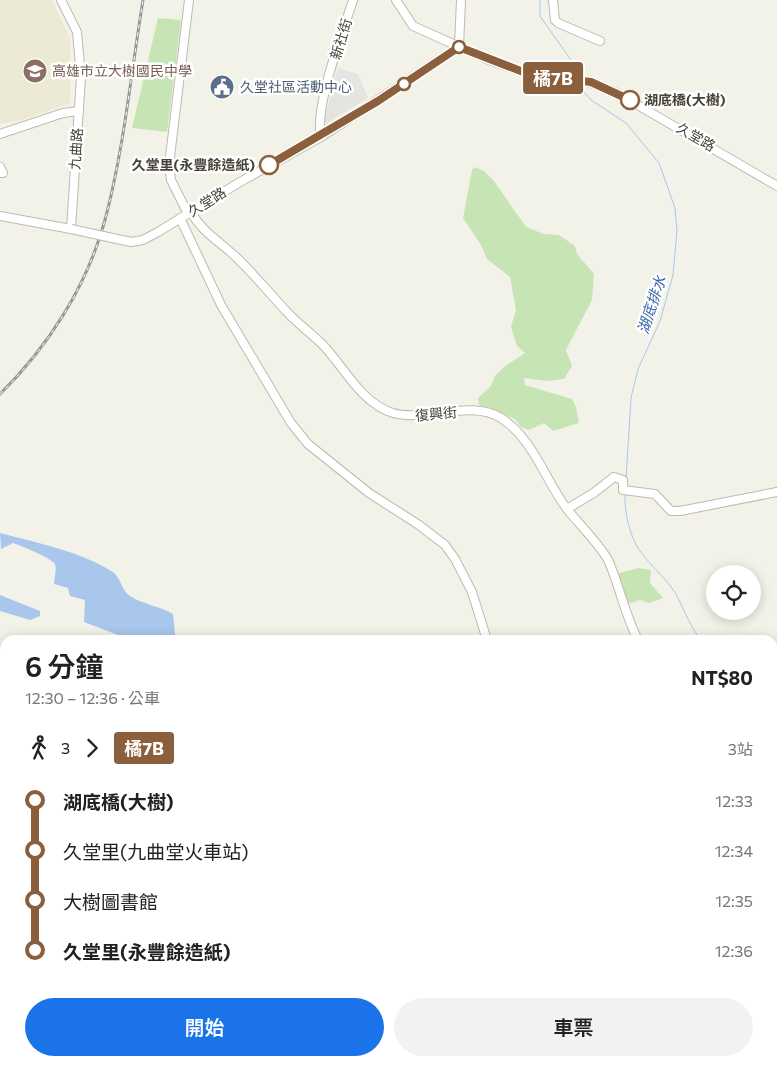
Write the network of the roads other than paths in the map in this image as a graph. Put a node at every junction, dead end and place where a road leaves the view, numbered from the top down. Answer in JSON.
{"nodes":[{"id":1,"x":61,"y":0,"type":"edge"},
{"id":2,"x":189,"y":0,"type":"edge"},
{"id":3,"x":353,"y":0,"type":"edge"},
{"id":4,"x":396,"y":0,"type":"edge"},
{"id":5,"x":461,"y":0,"type":"edge"},
{"id":6,"x":553,"y":0,"type":"edge"},
{"id":7,"x":600,"y":41,"type":"dead end"},
{"id":8,"x":459,"y":47,"type":"junction"},
{"id":9,"x":79,"y":111,"type":"junction"},
{"id":10,"x":0,"y":134,"type":"edge"},
{"id":11,"x":321,"y":136,"type":"junction"},
{"id":12,"x":0,"y":167,"type":"edge"},
{"id":13,"x":0,"y":173,"type":"edge"},
{"id":14,"x":777,"y":186,"type":"edge"},
{"id":15,"x":189,"y":213,"type":"junction"},
{"id":16,"x":0,"y":216,"type":"edge"},
{"id":17,"x":180,"y":218,"type":"junction"},
{"id":18,"x":71,"y":229,"type":"junction"},
{"id":19,"x":777,"y":492,"type":"edge"},
{"id":20,"x":567,"y":509,"type":"junction"},
{"id":21,"x":485,"y":635,"type":"edge"},
{"id":22,"x":636,"y":635,"type":"edge"}],
"edges":[{"from":1,"to":9,"type":"street","name":"九曲路"},
{"from":2,"to":15,"type":"street","name":"復興街"},
{"from":3,"to":11,"type":"street","name":"新社街"},
{"from":4,"to":8,"type":"street"},
{"from":5,"to":8,"type":"street"},
{"from":6,"to":7,"type":"street"},
{"from":8,"to":11,"type":"street","name":"久堂路"},
{"from":8,"to":14,"type":"street","name":"久堂路"},
{"from":9,"to":10,"type":"street"},
{"from":9,"to":18,"type":"street","name":"九曲路"},
{"from":11,"to":15,"type":"street","name":"久堂路"},
{"from":12,"to":13,"type":"street"},
{"from":15,"to":17,"type":"street","name":"久堂路"},
{"from":15,"to":20,"type":"street","name":"復興街"},
{"from":16,"to":18,"type":"street"},
{"from":17,"to":18,"type":"street","name":"久堂路","bridge":true},
{"from":17,"to":21,"type":"street"},
{"from":19,"to":20,"type":"street"},
{"from":20,"to":22,"type":"street","name":"復興街"}]}
